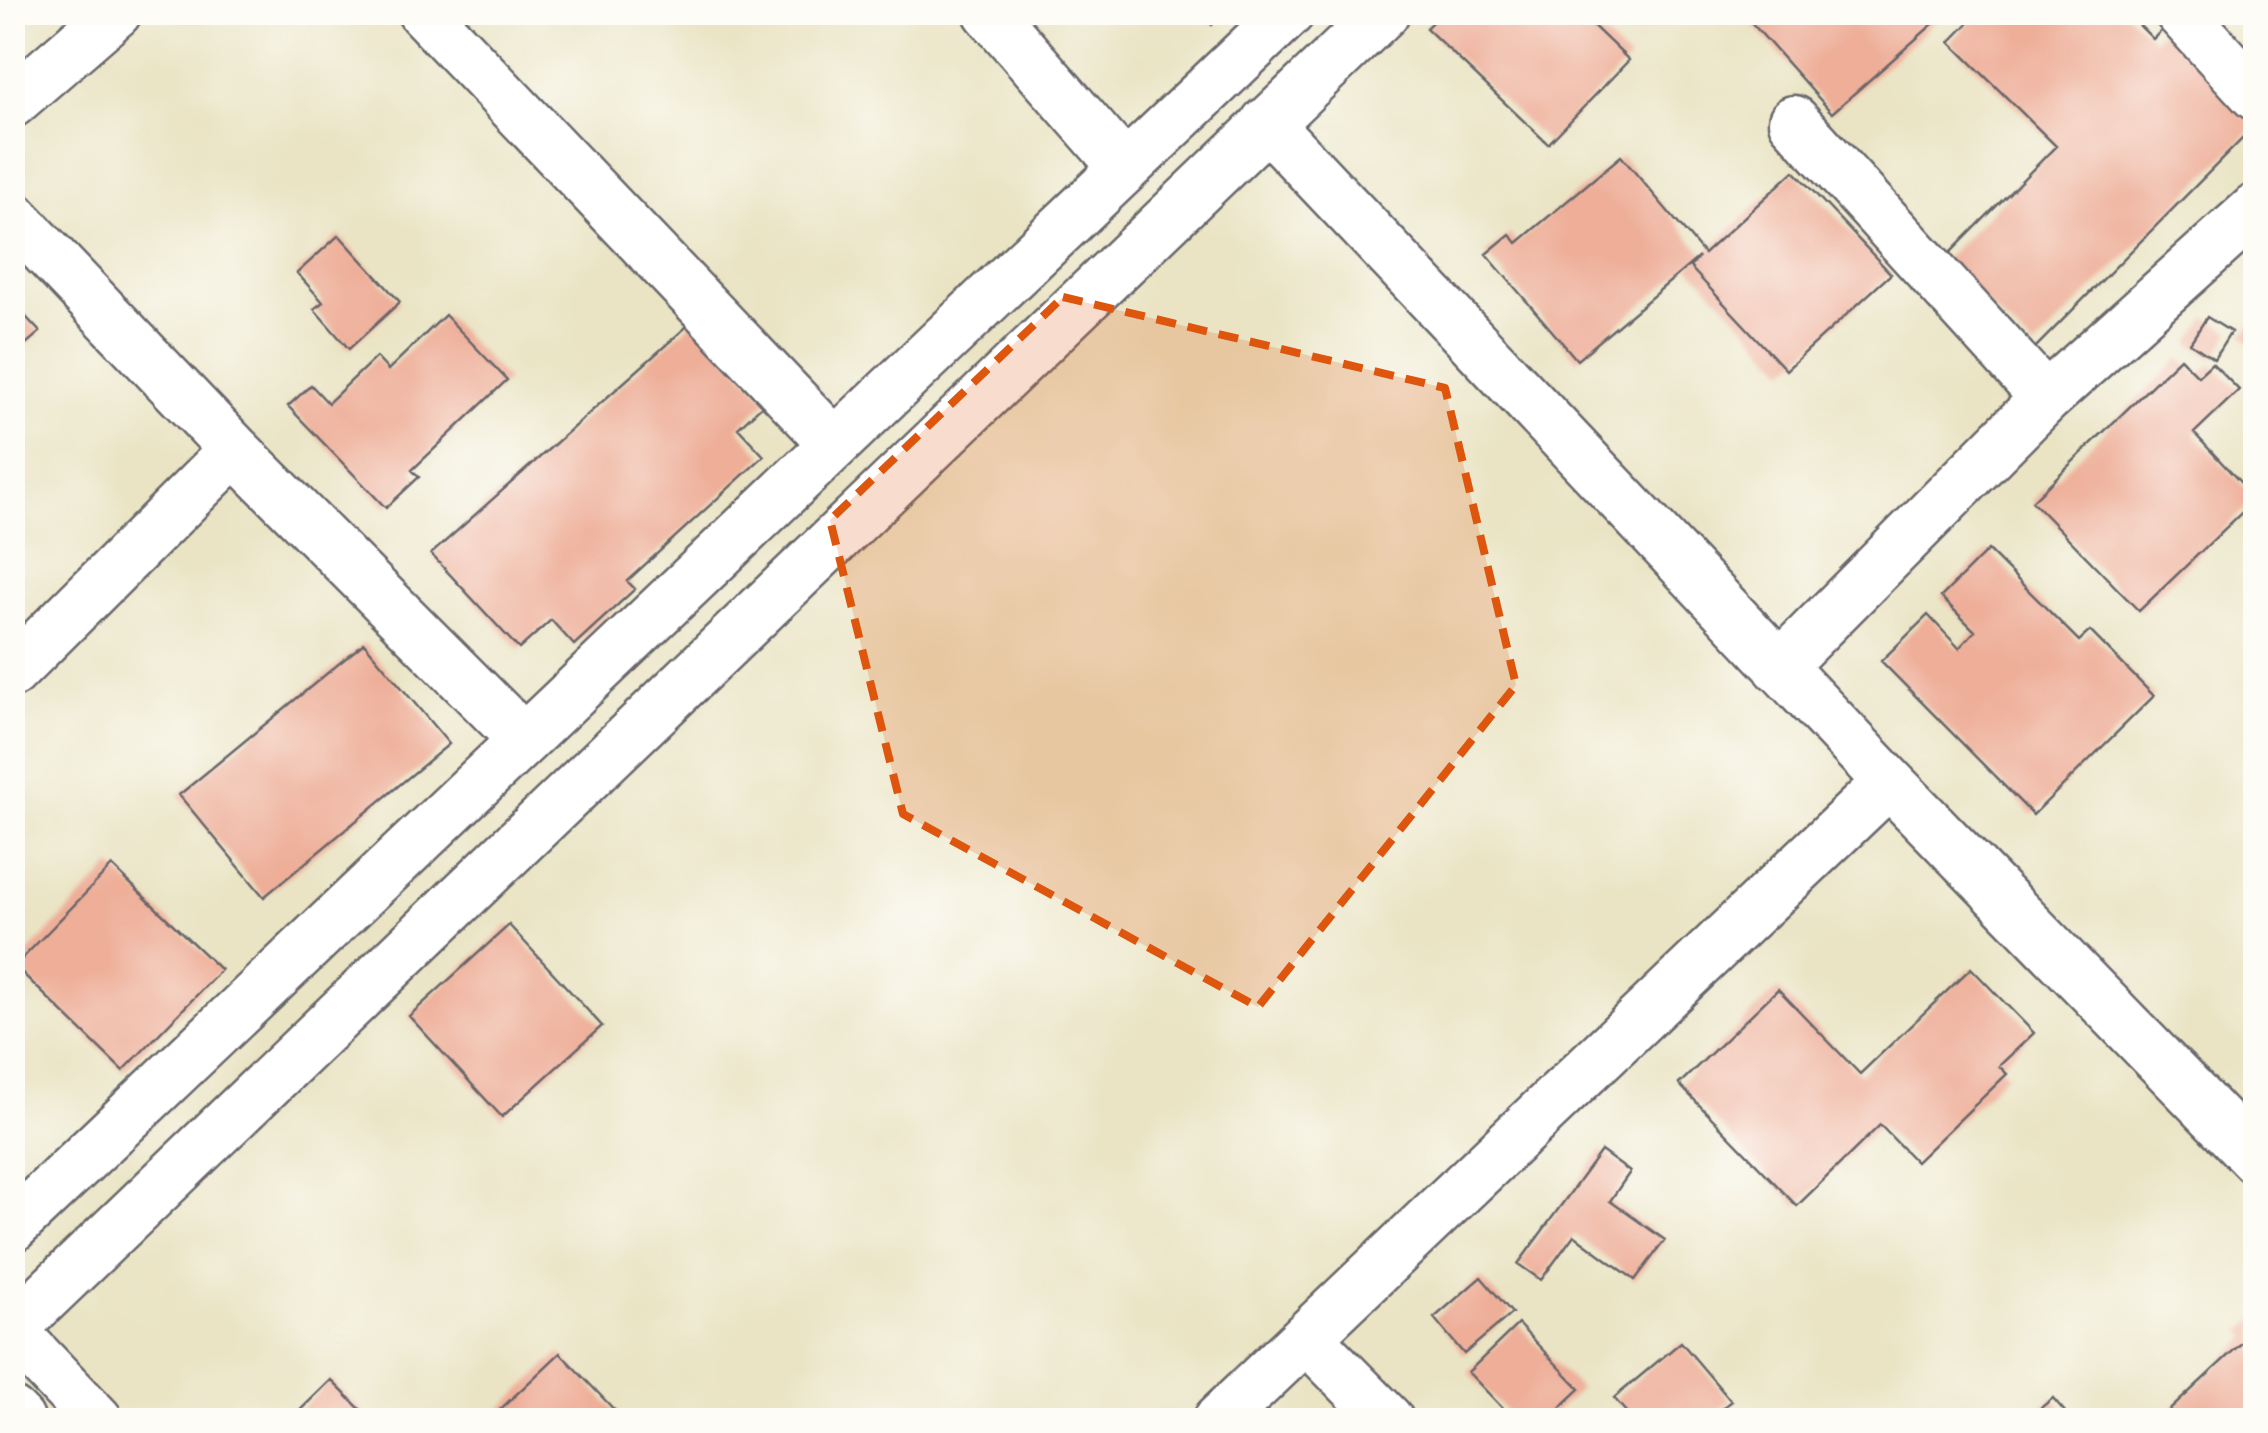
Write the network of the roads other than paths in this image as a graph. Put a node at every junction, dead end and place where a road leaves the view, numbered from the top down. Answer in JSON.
{"nodes":[{"id":1,"x":116,"y":12,"type":"edge"},
{"id":2,"x":423,"y":12,"type":"edge"},
{"id":3,"x":989,"y":12,"type":"edge"},
{"id":4,"x":1289,"y":12,"type":"edge"},
{"id":5,"x":1384,"y":12,"type":"edge"},
{"id":6,"x":2180,"y":12,"type":"edge"},
{"id":7,"x":2256,"y":95,"type":"edge"},
{"id":8,"x":12,"y":102,"type":"edge"},
{"id":9,"x":1794,"y":121,"type":"dead end"},
{"id":10,"x":1266,"y":122,"type":"junction"},
{"id":11,"x":1125,"y":168,"type":"junction"},
{"id":12,"x":2256,"y":209,"type":"edge"},
{"id":13,"x":12,"y":216,"type":"edge"},
{"id":14,"x":2046,"y":398,"type":"junction"},
{"id":15,"x":835,"y":444,"type":"junction"},
{"id":16,"x":236,"y":450,"type":"junction"},
{"id":17,"x":1780,"y":667,"type":"junction"},
{"id":18,"x":12,"y":672,"type":"edge"},
{"id":19,"x":524,"y":740,"type":"junction"},
{"id":20,"x":1889,"y":782,"type":"junction"},
{"id":21,"x":2256,"y":1159,"type":"edge"},
{"id":22,"x":12,"y":1226,"type":"edge"},
{"id":23,"x":12,"y":1330,"type":"edge"},
{"id":24,"x":1306,"y":1337,"type":"junction"},
{"id":25,"x":12,"y":1413,"type":"edge"},
{"id":26,"x":20,"y":1420,"type":"edge"},
{"id":27,"x":97,"y":1420,"type":"edge"},
{"id":28,"x":1219,"y":1420,"type":"edge"},
{"id":29,"x":1388,"y":1420,"type":"edge"}],
"edges":[{"from":1,"to":8,"type":"street"},
{"from":2,"to":15,"type":"street"},
{"from":3,"to":11,"type":"street"},
{"from":4,"to":11,"type":"street"},
{"from":5,"to":10,"type":"street"},
{"from":6,"to":7,"type":"street"},
{"from":9,"to":14,"type":"street"},
{"from":10,"to":17,"type":"street"},
{"from":10,"to":23,"type":"street"},
{"from":11,"to":15,"type":"street"},
{"from":12,"to":14,"type":"street"},
{"from":13,"to":16,"type":"street"},
{"from":14,"to":17,"type":"street"},
{"from":15,"to":19,"type":"street"},
{"from":16,"to":18,"type":"street"},
{"from":16,"to":19,"type":"street"},
{"from":17,"to":20,"type":"street"},
{"from":19,"to":22,"type":"street"},
{"from":20,"to":21,"type":"street"},
{"from":20,"to":24,"type":"street"},
{"from":23,"to":27,"type":"street"},
{"from":24,"to":28,"type":"street"},
{"from":24,"to":29,"type":"street"},
{"from":25,"to":26,"type":"street"}]}
